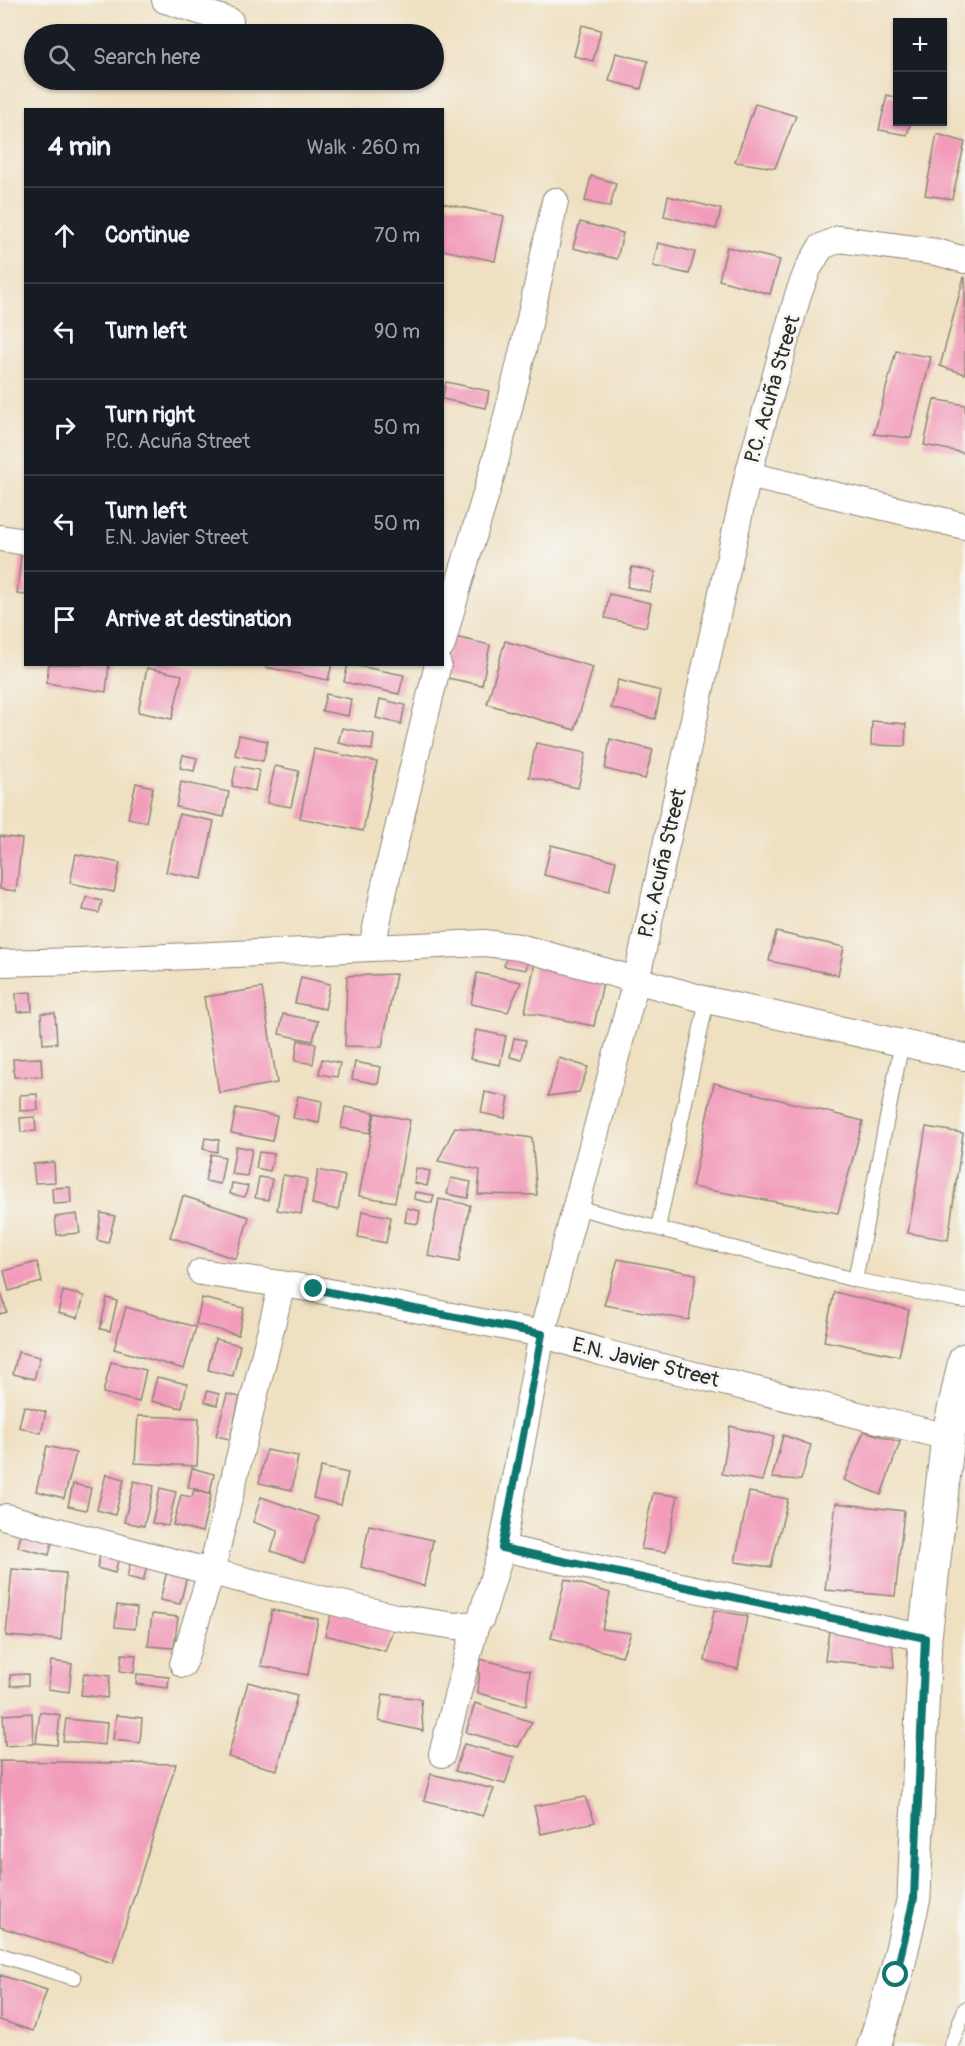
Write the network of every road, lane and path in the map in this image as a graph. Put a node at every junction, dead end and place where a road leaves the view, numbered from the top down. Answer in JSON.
{"nodes":[{"id":1,"x":165,"y":0,"type":"edge"},
{"id":2,"x":230,"y":21,"type":"dead end"},
{"id":3,"x":555,"y":201,"type":"dead end"},
{"id":4,"x":965,"y":260,"type":"edge"},
{"id":5,"x":748,"y":475,"type":"junction"},
{"id":6,"x":965,"y":526,"type":"edge"},
{"id":7,"x":0,"y":538,"type":"edge"},
{"id":8,"x":24,"y":542,"type":"edge"},
{"id":9,"x":449,"y":593,"type":"edge"},
{"id":10,"x":444,"y":630,"type":"edge"},
{"id":11,"x":438,"y":666,"type":"edge"},
{"id":12,"x":372,"y":947,"type":"junction"},
{"id":13,"x":0,"y":963,"type":"edge"},
{"id":14,"x":636,"y":981,"type":"junction"},
{"id":15,"x":707,"y":1000,"type":"junction"},
{"id":16,"x":902,"y":1042,"type":"junction"},
{"id":17,"x":965,"y":1057,"type":"edge"},
{"id":18,"x":575,"y":1207,"type":"junction"},
{"id":19,"x":658,"y":1228,"type":"junction"},
{"id":20,"x":201,"y":1272,"type":"dead end"},
{"id":21,"x":855,"y":1280,"type":"junction"},
{"id":22,"x":282,"y":1284,"type":"junction"},
{"id":23,"x":965,"y":1301,"type":"edge"},
{"id":24,"x":542,"y":1334,"type":"junction"},
{"id":25,"x":965,"y":1360,"type":"edge"},
{"id":26,"x":956,"y":1420,"type":"edge"},
{"id":27,"x":6,"y":1517,"type":"dead end"},
{"id":28,"x":502,"y":1548,"type":"junction"},
{"id":29,"x":211,"y":1572,"type":"junction"},
{"id":30,"x":476,"y":1624,"type":"junction"},
{"id":31,"x":925,"y":1638,"type":"junction"},
{"id":32,"x":183,"y":1664,"type":"dead end"},
{"id":33,"x":442,"y":1754,"type":"dead end"},
{"id":34,"x":0,"y":1955,"type":"edge"},
{"id":35,"x":75,"y":1978,"type":"dead end"},
{"id":36,"x":965,"y":2009,"type":"edge"},
{"id":37,"x":874,"y":2046,"type":"edge"},
{"id":38,"x":951,"y":2046,"type":"edge"}],
"edges":[{"from":1,"to":2,"type":"street"},
{"from":3,"to":9,"type":"street"},
{"from":4,"to":5,"type":"street","name":"P.C. Acuña Street"},
{"from":5,"to":6,"type":"street"},
{"from":5,"to":14,"type":"street","name":"P.C. Acuña Street"},
{"from":7,"to":8,"type":"street"},
{"from":9,"to":10,"type":"street"},
{"from":11,"to":12,"type":"street"},
{"from":12,"to":13,"type":"street"},
{"from":12,"to":14,"type":"street"},
{"from":14,"to":15,"type":"street"},
{"from":14,"to":18,"type":"street","name":"P.C. Acuña Street"},
{"from":15,"to":16,"type":"street"},
{"from":15,"to":19,"type":"lane"},
{"from":16,"to":17,"type":"street"},
{"from":16,"to":21,"type":"lane"},
{"from":18,"to":19,"type":"lane"},
{"from":18,"to":24,"type":"street","name":"P.C. Acuña Street"},
{"from":19,"to":21,"type":"lane"},
{"from":20,"to":22,"type":"street","name":"E.N. Javier Street"},
{"from":21,"to":23,"type":"lane"},
{"from":22,"to":24,"type":"street","name":"E.N. Javier Street"},
{"from":22,"to":29,"type":"street"},
{"from":24,"to":26,"type":"street","name":"E.N. Javier Street"},
{"from":24,"to":28,"type":"street","name":"P.C. Acuña Street"},
{"from":25,"to":26,"type":"street"},
{"from":26,"to":31,"type":"street"},
{"from":27,"to":29,"type":"street"},
{"from":28,"to":30,"type":"street","name":"P.C. Acuña Street"},
{"from":28,"to":31,"type":"street"},
{"from":29,"to":30,"type":"street"},
{"from":29,"to":32,"type":"street"},
{"from":30,"to":33,"type":"street","name":"P.C. Acuña Street"},
{"from":31,"to":37,"type":"street"},
{"from":34,"to":35,"type":"lane"},
{"from":36,"to":38,"type":"lane"}]}
